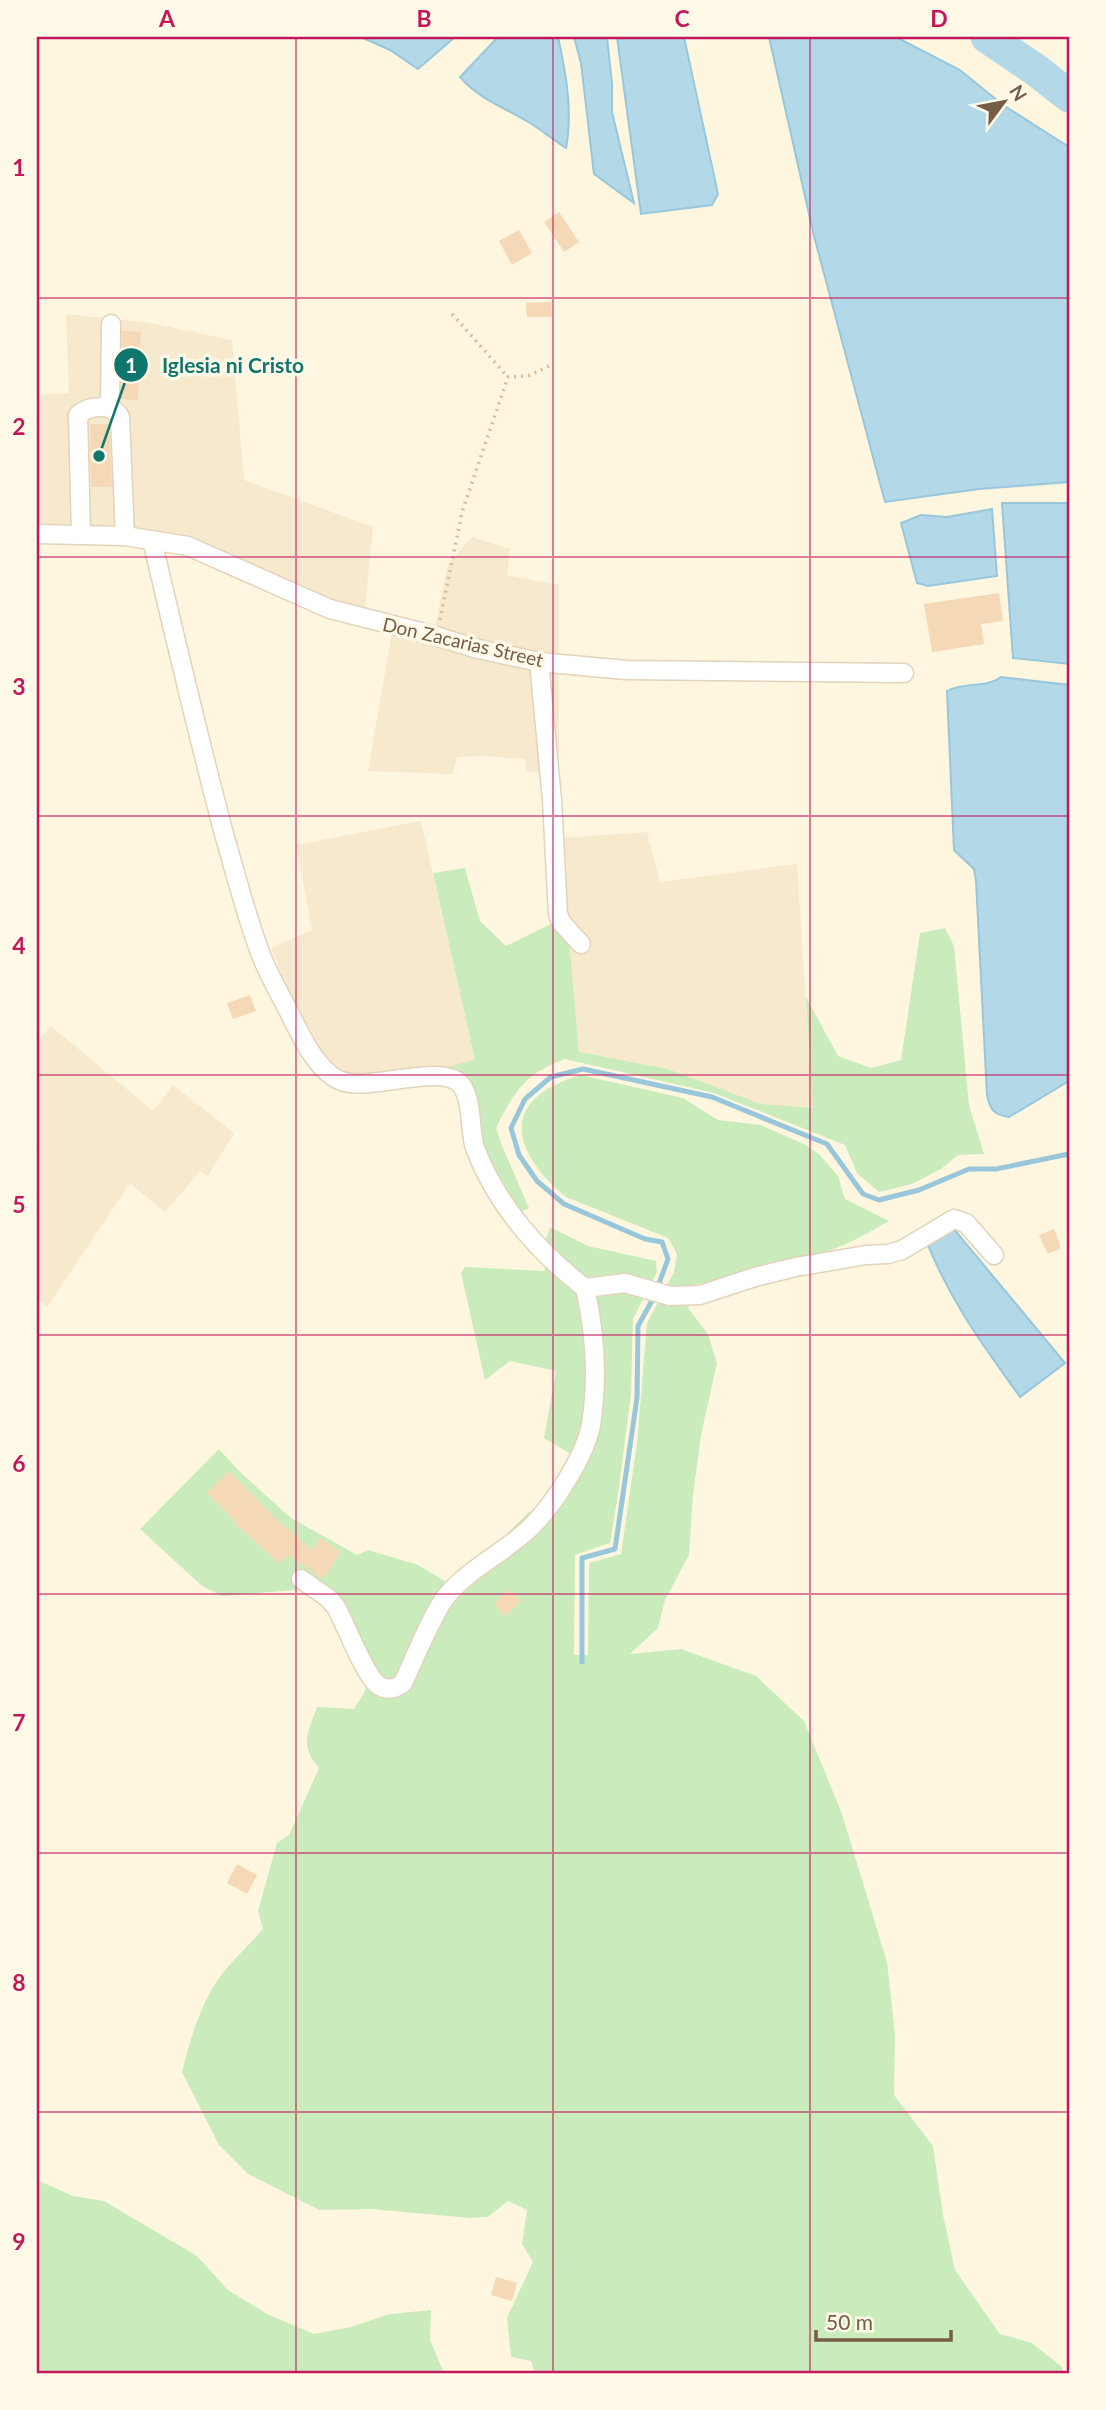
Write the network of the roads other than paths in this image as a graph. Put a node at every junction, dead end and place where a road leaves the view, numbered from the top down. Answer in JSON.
{"nodes":[{"id":1,"x":111,"y":324,"type":"dead end"},
{"id":2,"x":110,"y":407,"type":"junction"},
{"id":3,"x":37,"y":534,"type":"edge"},
{"id":4,"x":81,"y":534,"type":"junction"},
{"id":5,"x":125,"y":536,"type":"junction"},
{"id":6,"x":152,"y":540,"type":"junction"},
{"id":7,"x":539,"y":662,"type":"junction"},
{"id":8,"x":904,"y":673,"type":"dead end"},
{"id":9,"x":581,"y":944,"type":"dead end"},
{"id":10,"x":993,"y":1255,"type":"dead end"},
{"id":11,"x":585,"y":1288,"type":"junction"},
{"id":12,"x":301,"y":1578,"type":"dead end"}],
"edges":[{"from":1,"to":2,"type":"street"},
{"from":2,"to":4,"type":"street"},
{"from":2,"to":5,"type":"street"},
{"from":3,"to":4,"type":"street","name":"Don Zacarias Street"},
{"from":4,"to":5,"type":"street","name":"Don Zacarias Street"},
{"from":5,"to":6,"type":"street","name":"Don Zacarias Street"},
{"from":6,"to":7,"type":"street","name":"Don Zacarias Street"},
{"from":6,"to":11,"type":"street"},
{"from":7,"to":8,"type":"street","name":"Don Zacarias Street"},
{"from":7,"to":9,"type":"street"},
{"from":10,"to":11,"type":"street"},
{"from":11,"to":12,"type":"street"}]}
